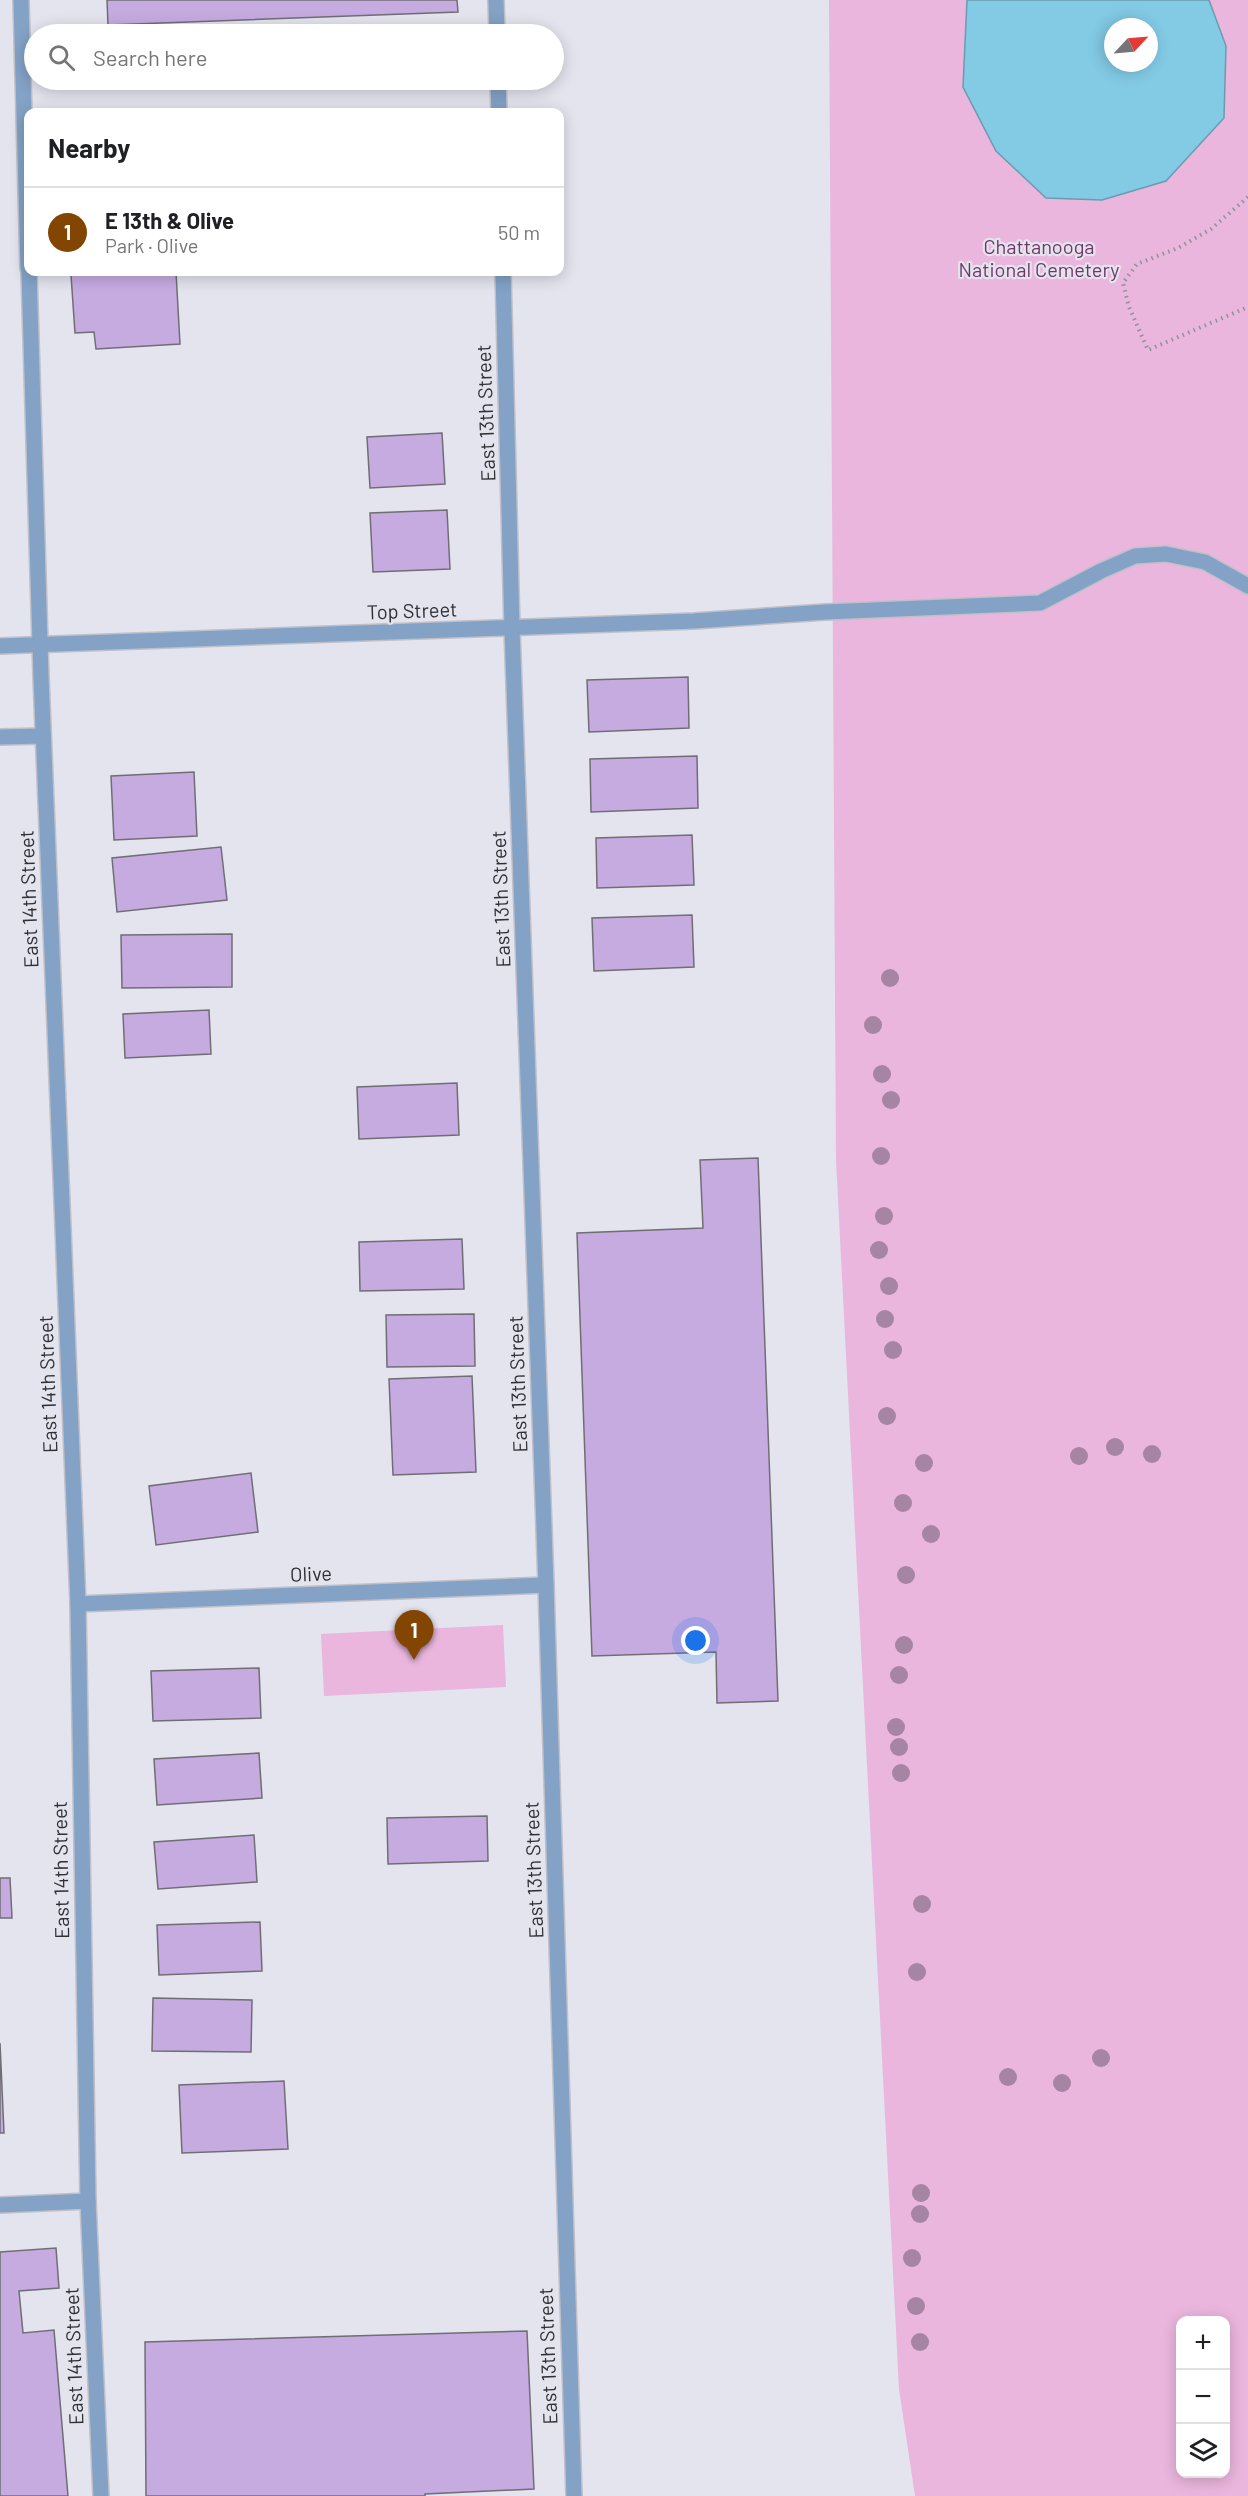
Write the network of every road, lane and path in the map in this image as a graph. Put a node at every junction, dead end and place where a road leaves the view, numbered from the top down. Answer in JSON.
{"nodes":[{"id":1,"x":21,"y":0,"type":"edge"},
{"id":2,"x":496,"y":0,"type":"edge"},
{"id":3,"x":497,"y":24,"type":"edge"},
{"id":4,"x":498,"y":90,"type":"edge"},
{"id":5,"x":24,"y":108,"type":"edge"},
{"id":6,"x":499,"y":108,"type":"edge"},
{"id":7,"x":1248,"y":197,"type":"edge"},
{"id":8,"x":29,"y":276,"type":"edge"},
{"id":9,"x":503,"y":276,"type":"edge"},
{"id":10,"x":1248,"y":307,"type":"edge"},
{"id":11,"x":1248,"y":586,"type":"edge"},
{"id":12,"x":512,"y":629,"type":"junction"},
{"id":13,"x":39,"y":645,"type":"junction"},
{"id":14,"x":0,"y":646,"type":"edge"},
{"id":15,"x":43,"y":736,"type":"junction"},
{"id":16,"x":0,"y":737,"type":"edge"},
{"id":17,"x":546,"y":1586,"type":"junction"},
{"id":18,"x":78,"y":1604,"type":"junction"},
{"id":19,"x":88,"y":2201,"type":"junction"},
{"id":20,"x":0,"y":2205,"type":"edge"},
{"id":21,"x":101,"y":2496,"type":"edge"},
{"id":22,"x":574,"y":2496,"type":"edge"}],
"edges":[{"from":1,"to":5,"type":"street","name":"East 14th Street"},
{"from":2,"to":3,"type":"street"},
{"from":4,"to":6,"type":"street"},
{"from":7,"to":10,"type":"path"},
{"from":8,"to":13,"type":"street","name":"East 14th Street"},
{"from":9,"to":12,"type":"street","name":"East 13th Street"},
{"from":11,"to":12,"type":"street","name":"Top Street"},
{"from":12,"to":13,"type":"street","name":"Top Street"},
{"from":12,"to":17,"type":"street","name":"East 13th Street"},
{"from":13,"to":14,"type":"street","name":"Top Street"},
{"from":13,"to":15,"type":"street","name":"East 14th Street"},
{"from":15,"to":16,"type":"street"},
{"from":15,"to":18,"type":"street","name":"East 14th Street"},
{"from":17,"to":18,"type":"street","name":"Olive"},
{"from":17,"to":22,"type":"street","name":"East 13th Street"},
{"from":18,"to":19,"type":"street","name":"East 14th Street"},
{"from":19,"to":20,"type":"street"},
{"from":19,"to":21,"type":"street","name":"East 14th Street"}]}
